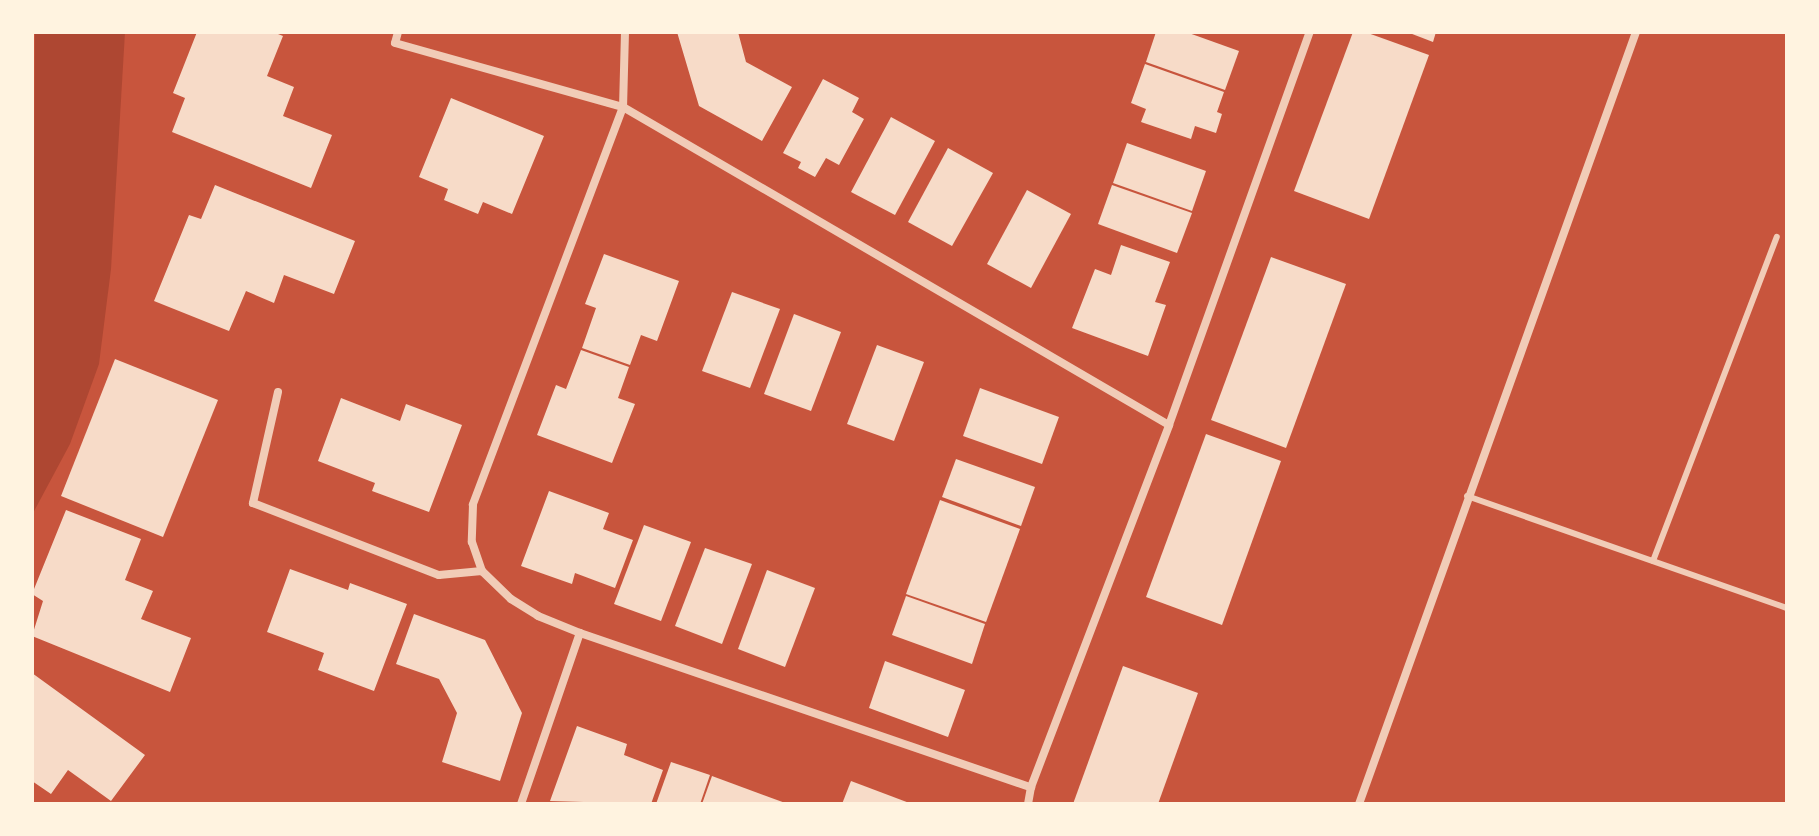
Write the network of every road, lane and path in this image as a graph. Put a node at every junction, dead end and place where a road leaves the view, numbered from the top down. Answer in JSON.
{"nodes":[{"id":1,"x":398,"y":32,"type":"edge"},
{"id":2,"x":625,"y":32,"type":"edge"},
{"id":3,"x":1310,"y":32,"type":"edge"},
{"id":4,"x":1636,"y":32,"type":"edge"},
{"id":5,"x":623,"y":107,"type":"junction"},
{"id":6,"x":1777,"y":237,"type":"dead end"},
{"id":7,"x":278,"y":392,"type":"dead end"},
{"id":8,"x":1169,"y":425,"type":"junction"},
{"id":9,"x":1467,"y":496,"type":"junction"},
{"id":10,"x":1653,"y":561,"type":"junction"},
{"id":11,"x":482,"y":571,"type":"junction"},
{"id":12,"x":1787,"y":608,"type":"edge"},
{"id":13,"x":580,"y":633,"type":"junction"},
{"id":14,"x":1031,"y":787,"type":"junction"},
{"id":15,"x":521,"y":804,"type":"edge"},
{"id":16,"x":1028,"y":804,"type":"edge"},
{"id":17,"x":1359,"y":804,"type":"edge"}],
"edges":[{"from":1,"to":5,"type":"street"},
{"from":2,"to":5,"type":"street"},
{"from":3,"to":8,"type":"street"},
{"from":4,"to":9,"type":"street"},
{"from":5,"to":8,"type":"street"},
{"from":5,"to":11,"type":"street"},
{"from":6,"to":10,"type":"lane"},
{"from":7,"to":11,"type":"street"},
{"from":8,"to":14,"type":"street"},
{"from":9,"to":10,"type":"lane"},
{"from":9,"to":17,"type":"street"},
{"from":10,"to":12,"type":"lane"},
{"from":11,"to":13,"type":"street"},
{"from":13,"to":14,"type":"street"},
{"from":13,"to":15,"type":"street"},
{"from":14,"to":16,"type":"street"}]}
